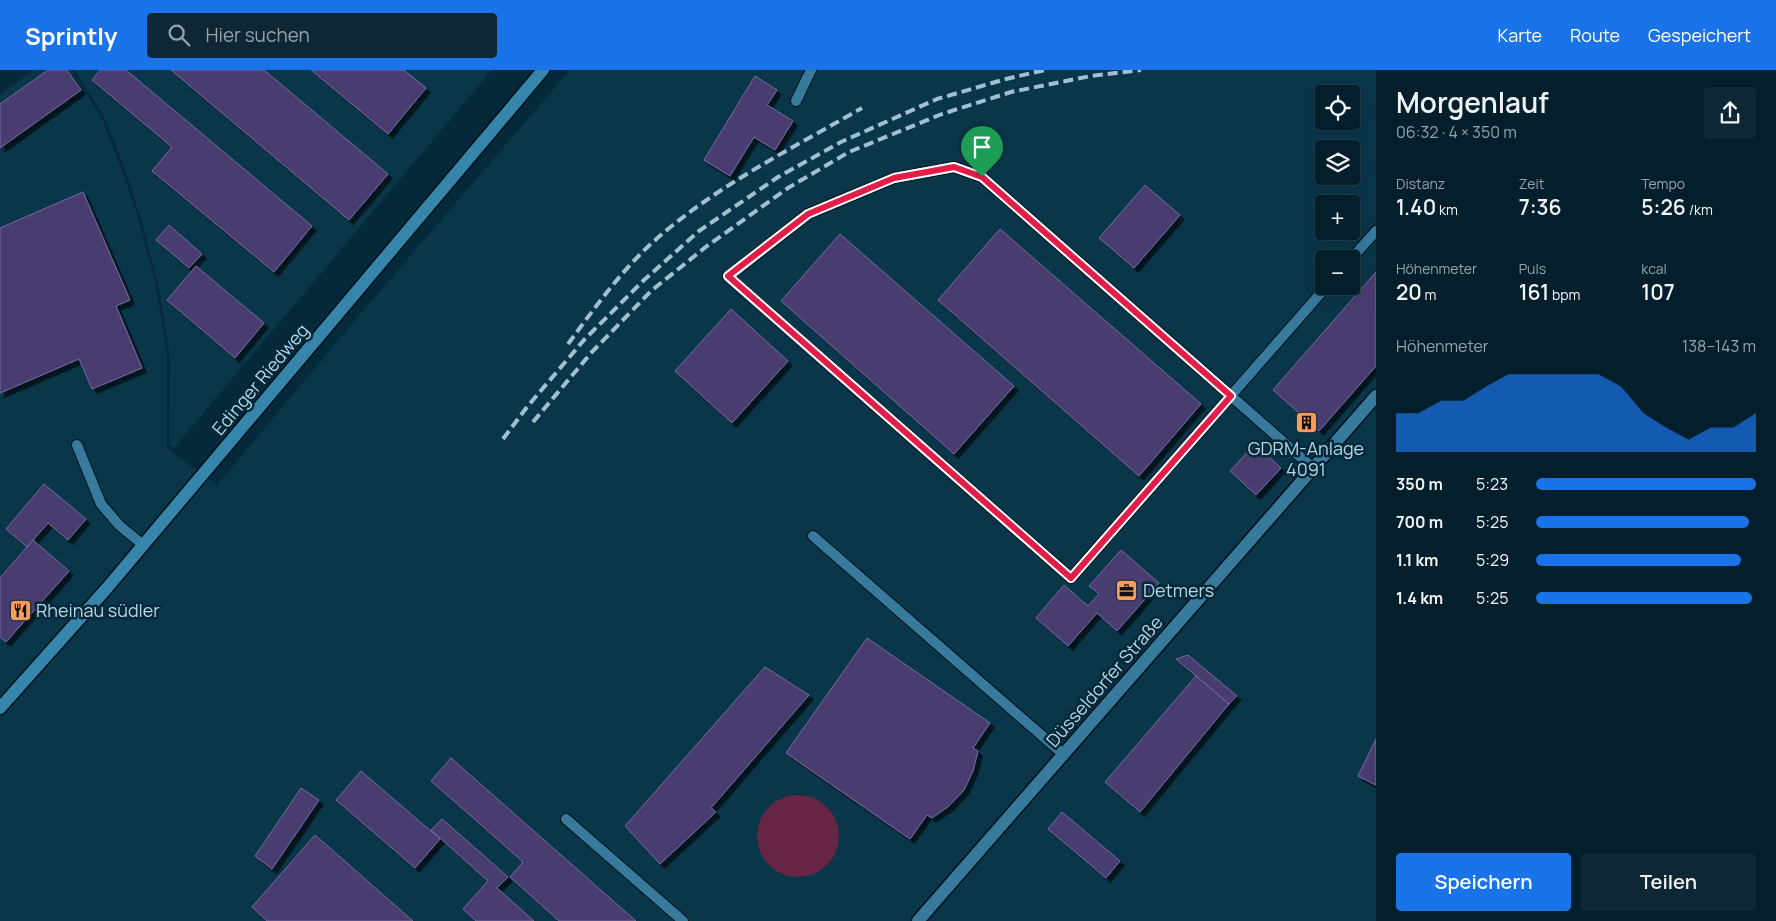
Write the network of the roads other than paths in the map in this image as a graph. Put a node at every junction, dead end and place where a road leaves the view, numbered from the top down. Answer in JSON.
{"nodes":[{"id":1,"x":542,"y":70,"type":"edge"},
{"id":2,"x":811,"y":70,"type":"edge"},
{"id":3,"x":796,"y":101,"type":"dead end"},
{"id":4,"x":1376,"y":231,"type":"edge"},
{"id":5,"x":1359,"y":250,"type":"edge"},
{"id":6,"x":1319,"y":295,"type":"edge"},
{"id":7,"x":1231,"y":396,"type":"junction"},
{"id":8,"x":1376,"y":396,"type":"edge"},
{"id":9,"x":77,"y":445,"type":"dead end"},
{"id":10,"x":1313,"y":468,"type":"junction"},
{"id":11,"x":813,"y":536,"type":"dead end"},
{"id":12,"x":143,"y":545,"type":"junction"},
{"id":13,"x":0,"y":708,"type":"edge"},
{"id":14,"x":1063,"y":754,"type":"junction"},
{"id":15,"x":566,"y":819,"type":"dead end"},
{"id":16,"x":683,"y":921,"type":"edge"},
{"id":17,"x":918,"y":921,"type":"edge"}],
"edges":[{"from":1,"to":12,"type":"main road","name":"Edinger Riedweg"},
{"from":2,"to":3,"type":"lane"},
{"from":4,"to":5,"type":"lane"},
{"from":6,"to":7,"type":"lane"},
{"from":7,"to":7,"type":"lane"},
{"from":7,"to":10,"type":"lane"},
{"from":8,"to":10,"type":"street","name":"Düsseldorfer Straße"},
{"from":9,"to":12,"type":"lane"},
{"from":10,"to":14,"type":"street","name":"Düsseldorfer Straße"},
{"from":11,"to":14,"type":"lane"},
{"from":12,"to":13,"type":"main road","name":"Edinger Riedweg"},
{"from":14,"to":17,"type":"street","name":"Düsseldorfer Straße"},
{"from":15,"to":16,"type":"lane"}]}
